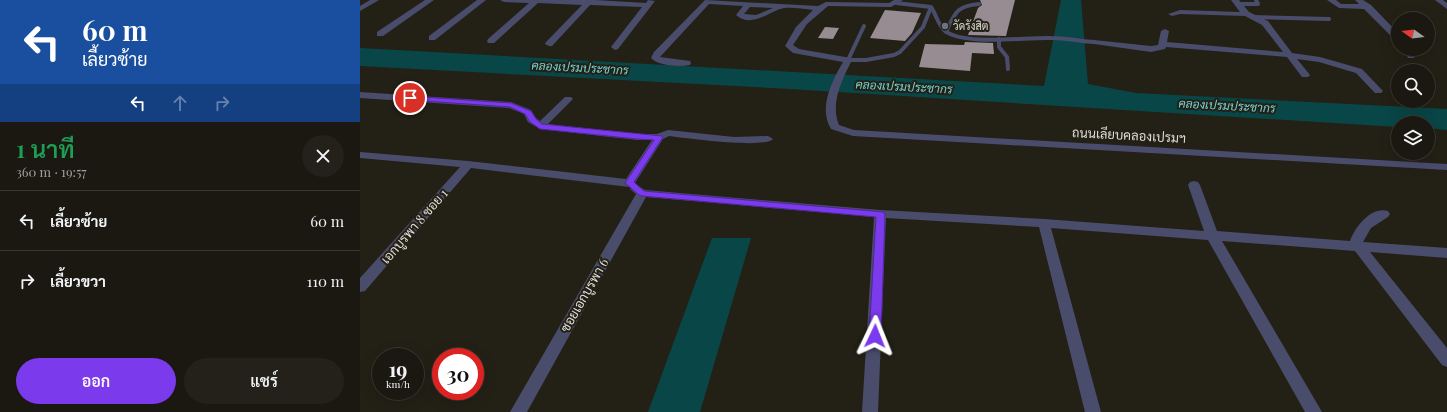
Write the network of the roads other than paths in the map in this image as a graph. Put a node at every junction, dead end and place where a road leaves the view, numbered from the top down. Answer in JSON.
{"nodes":[{"id":1,"x":375,"y":0,"type":"edge"},
{"id":2,"x":430,"y":0,"type":"edge"},
{"id":3,"x":482,"y":0,"type":"edge"},
{"id":4,"x":504,"y":0,"type":"edge"},
{"id":5,"x":1256,"y":0,"type":"edge"},
{"id":6,"x":1331,"y":0,"type":"edge"},
{"id":7,"x":1359,"y":0,"type":"edge"},
{"id":8,"x":1439,"y":0,"type":"edge"},
{"id":9,"x":537,"y":1,"type":"edge"},
{"id":10,"x":590,"y":1,"type":"edge"},
{"id":11,"x":708,"y":1,"type":"edge"},
{"id":12,"x":897,"y":1,"type":"edge"},
{"id":13,"x":649,"y":2,"type":"edge"},
{"id":14,"x":743,"y":2,"type":"edge"},
{"id":15,"x":773,"y":2,"type":"edge"},
{"id":16,"x":1236,"y":2,"type":"edge"},
{"id":17,"x":979,"y":4,"type":"dead end"},
{"id":18,"x":784,"y":6,"type":"junction"},
{"id":19,"x":931,"y":7,"type":"junction"},
{"id":20,"x":1447,"y":7,"type":"edge"},
{"id":21,"x":818,"y":8,"type":"junction"},
{"id":22,"x":1368,"y":8,"type":"junction"},
{"id":23,"x":360,"y":9,"type":"edge"},
{"id":24,"x":1172,"y":14,"type":"dead end"},
{"id":25,"x":1249,"y":16,"type":"junction"},
{"id":26,"x":1329,"y":19,"type":"dead end"},
{"id":27,"x":864,"y":26,"type":"dead end"},
{"id":28,"x":1165,"y":31,"type":"dead end"},
{"id":29,"x":1391,"y":31,"type":"edge"},
{"id":30,"x":946,"y":32,"type":"junction"},
{"id":31,"x":380,"y":34,"type":"dead end"},
{"id":32,"x":432,"y":38,"type":"dead end"},
{"id":33,"x":999,"y":40,"type":"junction"},
{"id":34,"x":490,"y":41,"type":"dead end"},
{"id":35,"x":1094,"y":42,"type":"joint"},
{"id":36,"x":549,"y":44,"type":"dead end"},
{"id":37,"x":1163,"y":44,"type":"junction"},
{"id":38,"x":614,"y":47,"type":"dead end"},
{"id":39,"x":1290,"y":55,"type":"junction"},
{"id":40,"x":687,"y":63,"type":"dead end"},
{"id":41,"x":846,"y":63,"type":"junction"},
{"id":42,"x":1008,"y":69,"type":"dead end"},
{"id":43,"x":1305,"y":75,"type":"dead end"},
{"id":44,"x":1378,"y":91,"type":"dead end"},
{"id":45,"x":360,"y":95,"type":"edge"},
{"id":46,"x":568,"y":99,"type":"dead end"},
{"id":47,"x":540,"y":126,"type":"junction"},
{"id":48,"x":659,"y":137,"type":"junction"},
{"id":49,"x":768,"y":139,"type":"dead end"},
{"id":50,"x":360,"y":155,"type":"edge"},
{"id":51,"x":468,"y":164,"type":"junction"},
{"id":52,"x":1447,"y":167,"type":"edge"},
{"id":53,"x":629,"y":183,"type":"junction"},
{"id":54,"x":1194,"y":185,"type":"dead end"},
{"id":55,"x":642,"y":193,"type":"junction"},
{"id":56,"x":880,"y":214,"type":"junction"},
{"id":57,"x":1384,"y":214,"type":"dead end"},
{"id":58,"x":1044,"y":223,"type":"junction"},
{"id":59,"x":1212,"y":235,"type":"junction"},
{"id":60,"x":1358,"y":246,"type":"junction"},
{"id":61,"x":1447,"y":253,"type":"edge"},
{"id":62,"x":360,"y":287,"type":"edge"},
{"id":63,"x":1447,"y":360,"type":"edge"},
{"id":64,"x":518,"y":412,"type":"edge"},
{"id":65,"x":870,"y":412,"type":"edge"},
{"id":66,"x":1093,"y":412,"type":"edge"},
{"id":67,"x":1314,"y":412,"type":"edge"}],
"edges":[{"from":1,"to":23,"type":"street"},
{"from":2,"to":31,"type":"street"},
{"from":3,"to":32,"type":"street"},
{"from":4,"to":9,"type":"street"},
{"from":5,"to":16,"type":"lane"},
{"from":6,"to":22,"type":"street"},
{"from":7,"to":22,"type":"street"},
{"from":8,"to":20,"type":"street"},
{"from":9,"to":10,"type":"street"},
{"from":9,"to":34,"type":"street"},
{"from":10,"to":13,"type":"street"},
{"from":10,"to":36,"type":"street"},
{"from":11,"to":14,"type":"street"},
{"from":11,"to":40,"type":"street"},
{"from":12,"to":19,"type":"lane"},
{"from":12,"to":21,"type":"street"},
{"from":13,"to":38,"type":"street"},
{"from":14,"to":15,"type":"street"},
{"from":14,"to":18,"type":"street"},
{"from":15,"to":18,"type":"street"},
{"from":16,"to":25,"type":"street"},
{"from":17,"to":30,"type":"lane"},
{"from":18,"to":21,"type":"street"},
{"from":19,"to":30,"type":"lane"},
{"from":19,"to":41,"type":"lane"},
{"from":21,"to":41,"type":"street"},
{"from":22,"to":29,"type":"street"},
{"from":24,"to":25,"type":"street"},
{"from":25,"to":26,"type":"lane"},
{"from":25,"to":39,"type":"street"},
{"from":27,"to":41,"type":"lane"},
{"from":28,"to":37,"type":"street"},
{"from":30,"to":33,"type":"lane"},
{"from":33,"to":35,"type":"lane"},
{"from":33,"to":42,"type":"lane"},
{"from":35,"to":37,"type":"street"},
{"from":37,"to":39,"type":"street"},
{"from":39,"to":43,"type":"street"},
{"from":39,"to":44,"type":"street"},
{"from":41,"to":52,"type":"street","name":"ถนนเลียบคลองเปรมฯ"},
{"from":45,"to":47,"type":"street"},
{"from":46,"to":47,"type":"street"},
{"from":47,"to":48,"type":"street"},
{"from":48,"to":49,"type":"street"},
{"from":48,"to":53,"type":"street"},
{"from":50,"to":51,"type":"street"},
{"from":51,"to":53,"type":"street"},
{"from":51,"to":62,"type":"street","name":"เอกบูรพา 8 ซอย 1"},
{"from":53,"to":55,"type":"street"},
{"from":54,"to":59,"type":"street"},
{"from":55,"to":56,"type":"street"},
{"from":55,"to":64,"type":"street","name":"ซอยเอกบูรพา 6"},
{"from":56,"to":58,"type":"street"},
{"from":56,"to":65,"type":"street"},
{"from":57,"to":60,"type":"street"},
{"from":58,"to":59,"type":"street"},
{"from":58,"to":66,"type":"street"},
{"from":59,"to":60,"type":"street"},
{"from":59,"to":67,"type":"street"},
{"from":60,"to":61,"type":"street"},
{"from":60,"to":63,"type":"street"}]}
